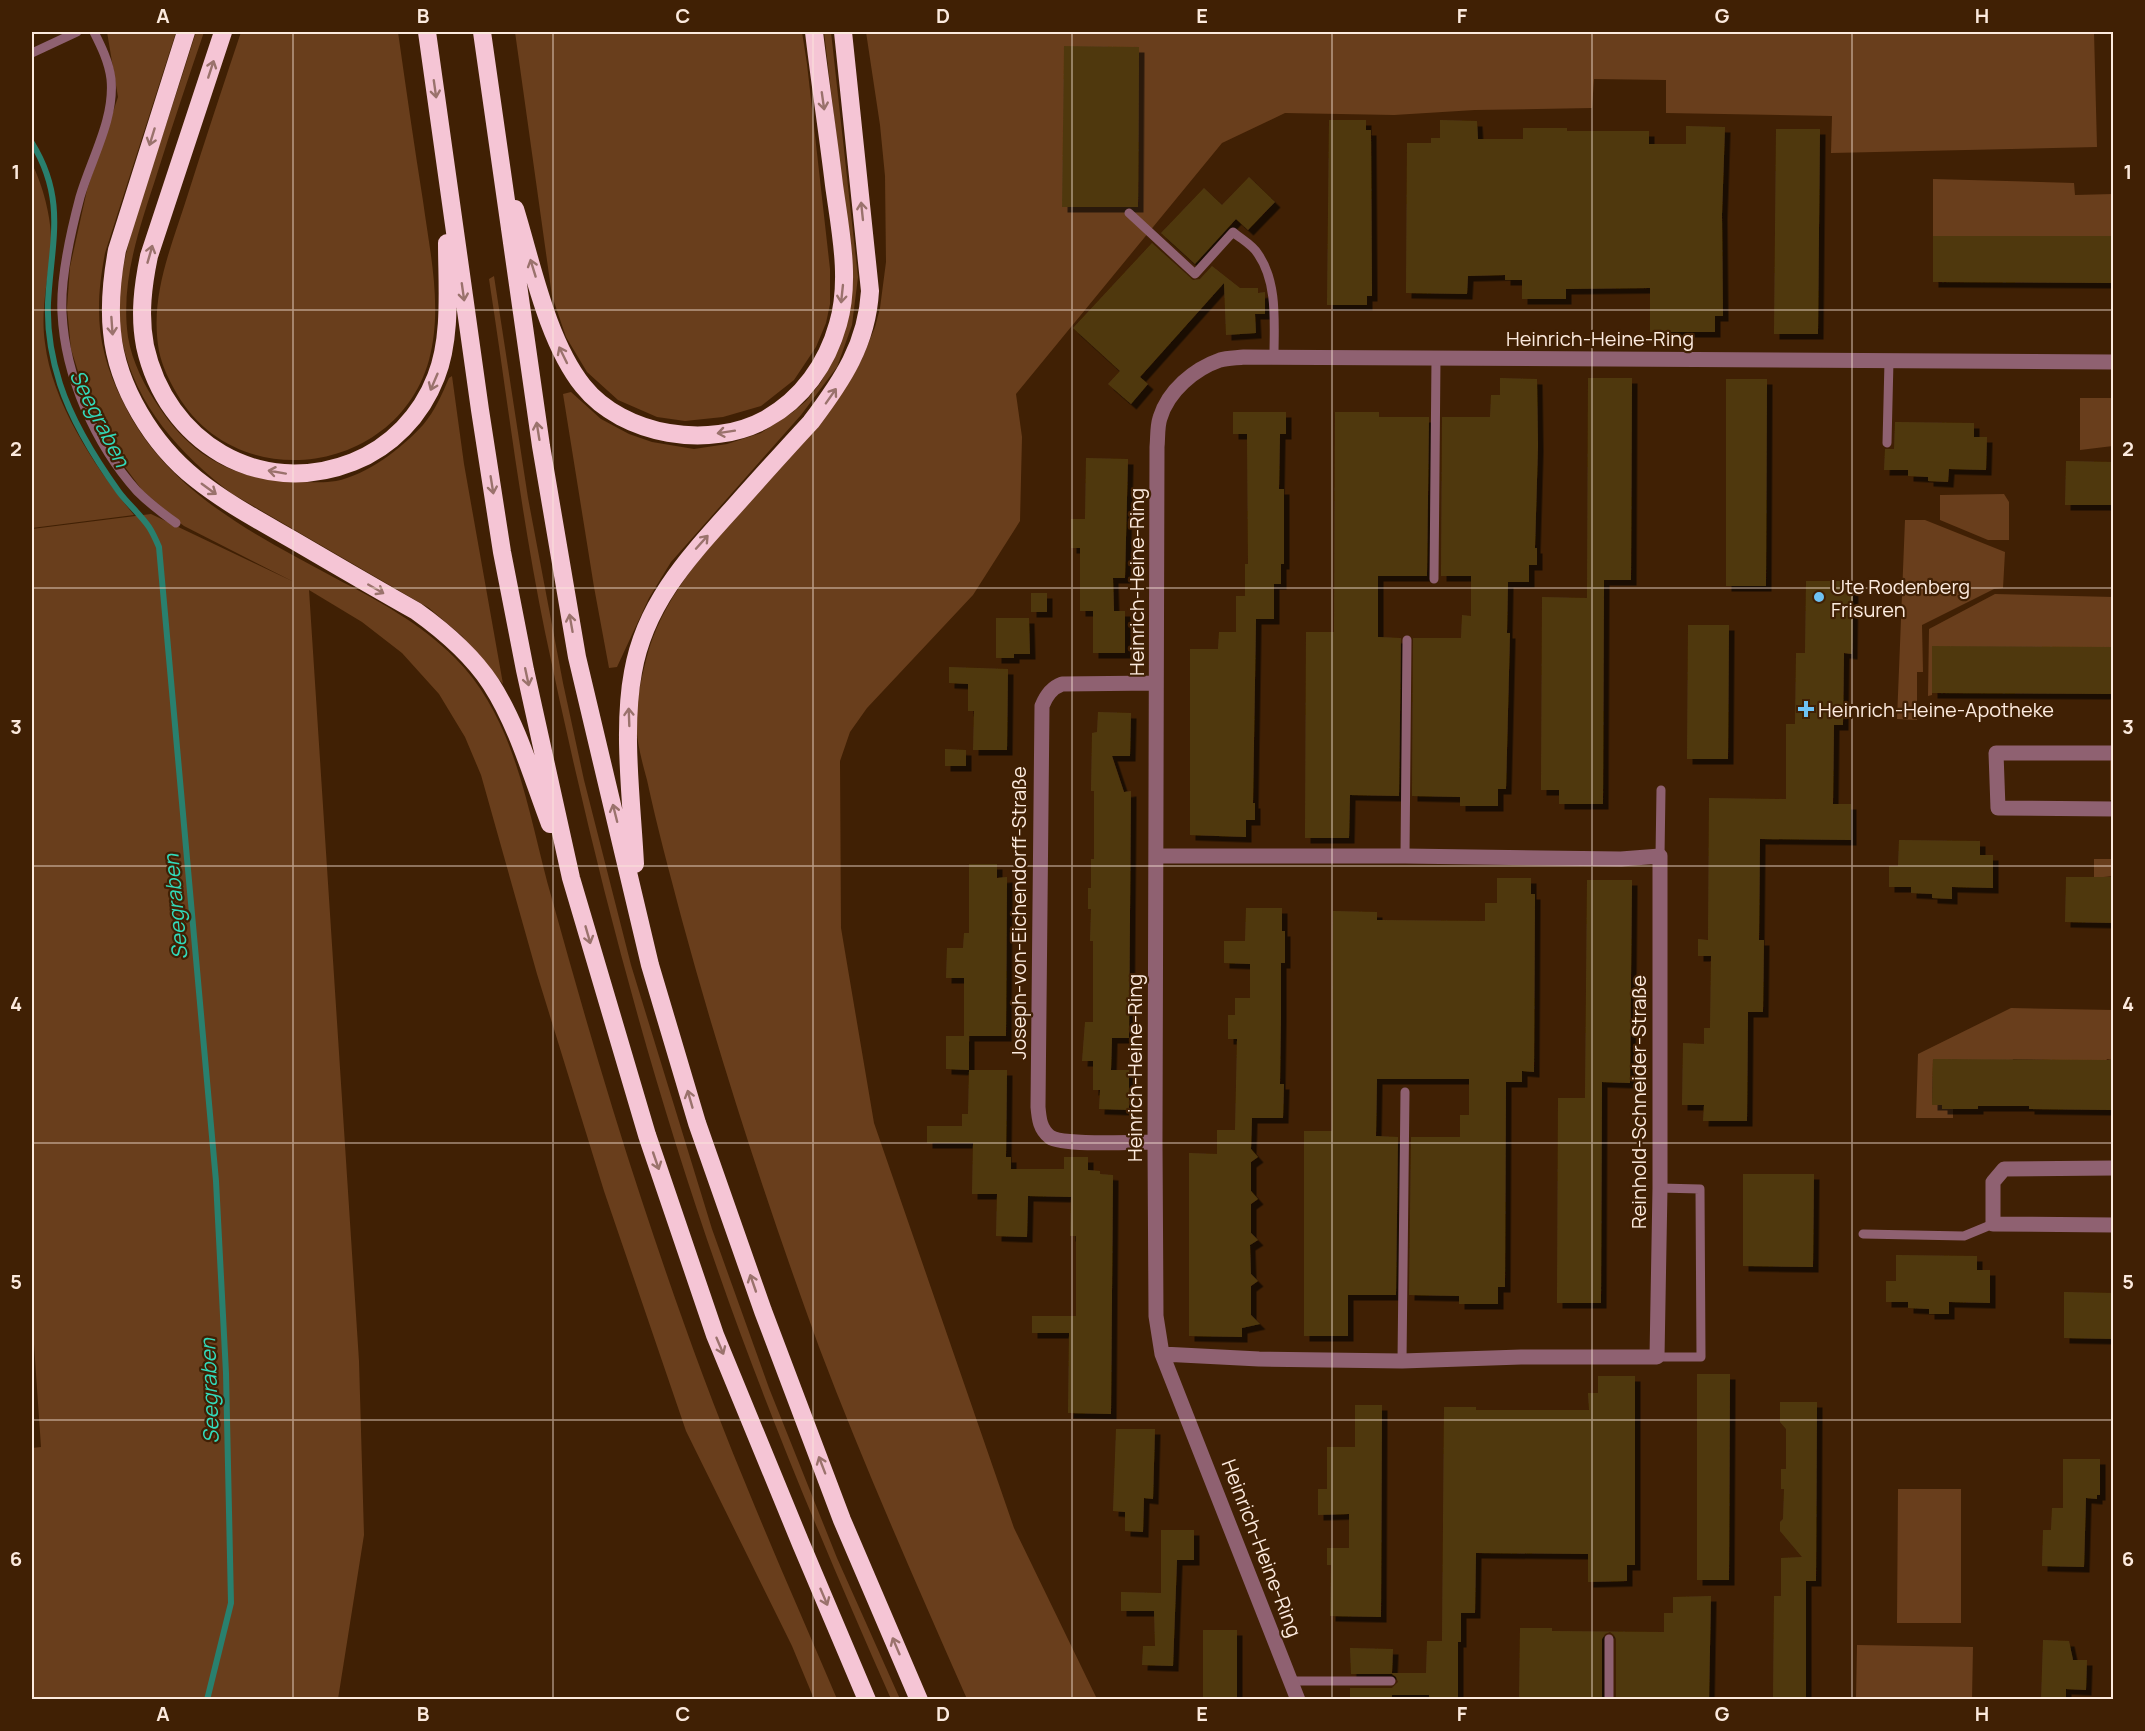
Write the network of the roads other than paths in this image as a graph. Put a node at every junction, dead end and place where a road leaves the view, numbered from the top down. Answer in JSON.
{"nodes":[{"id":1,"x":77,"y":32,"type":"edge"},
{"id":2,"x":94,"y":32,"type":"edge"},
{"id":3,"x":186,"y":32,"type":"edge"},
{"id":4,"x":223,"y":32,"type":"edge"},
{"id":5,"x":427,"y":32,"type":"edge"},
{"id":6,"x":482,"y":32,"type":"edge"},
{"id":7,"x":843,"y":32,"type":"edge"},
{"id":8,"x":854,"y":32,"type":"edge"},
{"id":9,"x":813,"y":35,"type":"edge"},
{"id":10,"x":32,"y":53,"type":"edge"},
{"id":11,"x":847,"y":66,"type":"junction"},
{"id":12,"x":499,"y":156,"type":"junction"},
{"id":13,"x":447,"y":172,"type":"junction"},
{"id":14,"x":1129,"y":213,"type":"dead end"},
{"id":15,"x":1274,"y":356,"type":"junction"},
{"id":16,"x":1436,"y":358,"type":"junction"},
{"id":17,"x":1889,"y":361,"type":"junction"},
{"id":18,"x":2114,"y":362,"type":"edge"},
{"id":19,"x":1887,"y":443,"type":"dead end"},
{"id":20,"x":176,"y":523,"type":"dead end"},
{"id":21,"x":1434,"y":579,"type":"dead end"},
{"id":22,"x":1407,"y":640,"type":"dead end"},
{"id":23,"x":1156,"y":683,"type":"junction"},
{"id":24,"x":2114,"y":753,"type":"edge"},
{"id":25,"x":1661,"y":790,"type":"dead end"},
{"id":26,"x":2114,"y":809,"type":"edge"},
{"id":27,"x":1156,"y":856,"type":"junction"},
{"id":28,"x":1405,"y":856,"type":"junction"},
{"id":29,"x":1660,"y":856,"type":"junction"},
{"id":30,"x":571,"y":878,"type":"junction"},
{"id":31,"x":638,"y":910,"type":"junction"},
{"id":32,"x":1405,"y":1092,"type":"dead end"},
{"id":33,"x":1155,"y":1142,"type":"junction"},
{"id":34,"x":2114,"y":1168,"type":"edge"},
{"id":35,"x":1660,"y":1188,"type":"junction"},
{"id":36,"x":1993,"y":1224,"type":"junction"},
{"id":37,"x":2114,"y":1225,"type":"edge"},
{"id":38,"x":1863,"y":1234,"type":"dead end"},
{"id":39,"x":1161,"y":1354,"type":"junction"},
{"id":40,"x":1657,"y":1357,"type":"junction"},
{"id":41,"x":1402,"y":1361,"type":"junction"},
{"id":42,"x":1609,"y":1638,"type":"dead end"},
{"id":43,"x":1391,"y":1681,"type":"dead end"},
{"id":44,"x":1291,"y":1682,"type":"junction"},
{"id":45,"x":867,"y":1700,"type":"edge"},
{"id":46,"x":919,"y":1700,"type":"edge"},
{"id":47,"x":1298,"y":1700,"type":"edge"},
{"id":48,"x":1609,"y":1700,"type":"edge"}],
"edges":[{"from":1,"to":10,"type":"lane"},
{"from":2,"to":20,"type":"lane"},
{"from":3,"to":30,"type":"highway","one_way":true},
{"from":13,"to":4,"type":"highway","one_way":true},
{"from":5,"to":13,"type":"highway","one_way":true},
{"from":6,"to":12,"type":"highway"},
{"from":7,"to":11,"type":"highway"},
{"from":8,"to":11,"type":"highway"},
{"from":9,"to":12,"type":"highway","one_way":true},
{"from":31,"to":11,"type":"highway","one_way":true},
{"from":31,"to":12,"type":"highway","one_way":true},
{"from":13,"to":30,"type":"highway","one_way":true},
{"from":14,"to":15,"type":"lane"},
{"from":15,"to":16,"type":"street","name":"Heinrich-Heine-Ring"},
{"from":15,"to":23,"type":"street","name":"Heinrich-Heine-Ring"},
{"from":16,"to":17,"type":"street","name":"Heinrich-Heine-Ring"},
{"from":16,"to":21,"type":"lane"},
{"from":17,"to":18,"type":"street","name":"Heinrich-Heine-Ring"},
{"from":17,"to":19,"type":"lane"},
{"from":22,"to":28,"type":"lane"},
{"from":23,"to":27,"type":"street","name":"Heinrich-Heine-Ring"},
{"from":23,"to":33,"type":"street","name":"Joseph-von-Eichendorff-Straße"},
{"from":24,"to":26,"type":"street"},
{"from":25,"to":29,"type":"lane"},
{"from":27,"to":28,"type":"street"},
{"from":27,"to":33,"type":"street","name":"Heinrich-Heine-Ring"},
{"from":28,"to":29,"type":"street"},
{"from":29,"to":35,"type":"street","name":"Reinhold-Schneider-Straße"},
{"from":30,"to":45,"type":"highway","one_way":true},
{"from":46,"to":31,"type":"highway","one_way":true},
{"from":32,"to":41,"type":"lane"},
{"from":33,"to":39,"type":"street","name":"Heinrich-Heine-Ring"},
{"from":34,"to":36,"type":"street"},
{"from":35,"to":40,"type":"street","name":"Reinhold-Schneider-Straße"},
{"from":35,"to":40,"type":"lane"},
{"from":36,"to":37,"type":"street"},
{"from":36,"to":38,"type":"lane"},
{"from":39,"to":41,"type":"street"},
{"from":39,"to":44,"type":"street","name":"Heinrich-Heine-Ring"},
{"from":40,"to":41,"type":"street"},
{"from":42,"to":48,"type":"lane"},
{"from":43,"to":44,"type":"lane"},
{"from":44,"to":47,"type":"street","name":"Heinrich-Heine-Ring"}]}
